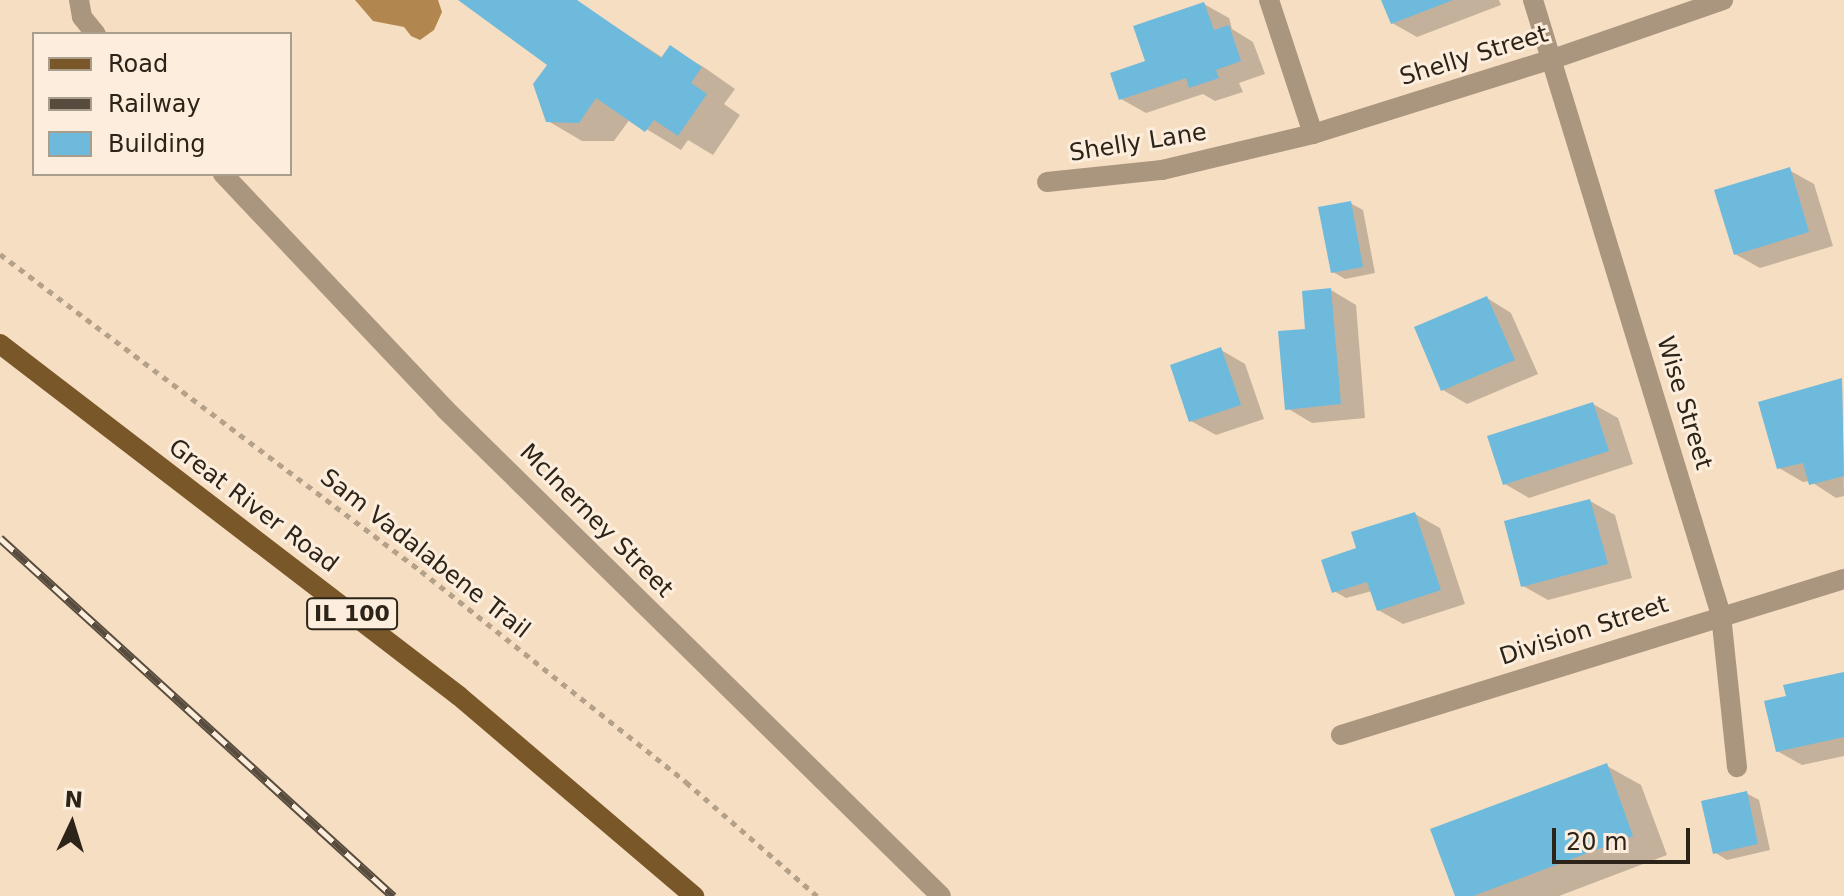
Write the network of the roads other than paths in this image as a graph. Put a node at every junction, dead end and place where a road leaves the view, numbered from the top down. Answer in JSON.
{"nodes":[{"id":1,"x":79,"y":0,"type":"edge"},
{"id":2,"x":1269,"y":0,"type":"edge"},
{"id":3,"x":1533,"y":0,"type":"edge"},
{"id":4,"x":1723,"y":0,"type":"edge"},
{"id":5,"x":94,"y":32,"type":"edge"},
{"id":6,"x":1553,"y":59,"type":"junction"},
{"id":7,"x":1313,"y":134,"type":"junction"},
{"id":8,"x":1236,"y":152,"type":"joint"},
{"id":9,"x":225,"y":176,"type":"edge"},
{"id":10,"x":1047,"y":182,"type":"dead end"},
{"id":11,"x":0,"y":344,"type":"edge"},
{"id":12,"x":1844,"y":579,"type":"edge"},
{"id":13,"x":1721,"y":615,"type":"junction"},
{"id":14,"x":1341,"y":735,"type":"dead end"},
{"id":15,"x":1737,"y":767,"type":"dead end"},
{"id":16,"x":694,"y":896,"type":"edge"},
{"id":17,"x":941,"y":896,"type":"edge"}],
"edges":[{"from":1,"to":5,"type":"street"},
{"from":2,"to":7,"type":"street"},
{"from":3,"to":6,"type":"street","name":"Wise Street"},
{"from":4,"to":6,"type":"street","name":"Shelly Street"},
{"from":6,"to":7,"type":"street","name":"Shelly Street"},
{"from":6,"to":13,"type":"street","name":"Wise Street"},
{"from":7,"to":8,"type":"street","name":"Shelly Street"},
{"from":8,"to":10,"type":"street","name":"Shelly Lane"},
{"from":9,"to":17,"type":"street","name":"McInerney Street"},
{"from":11,"to":16,"type":"main road","name":"Great River Road","number":"IL 100"},
{"from":12,"to":13,"type":"street","name":"Division Street"},
{"from":13,"to":14,"type":"street","name":"Division Street"},
{"from":13,"to":15,"type":"street","name":"Wise Street"}]}
